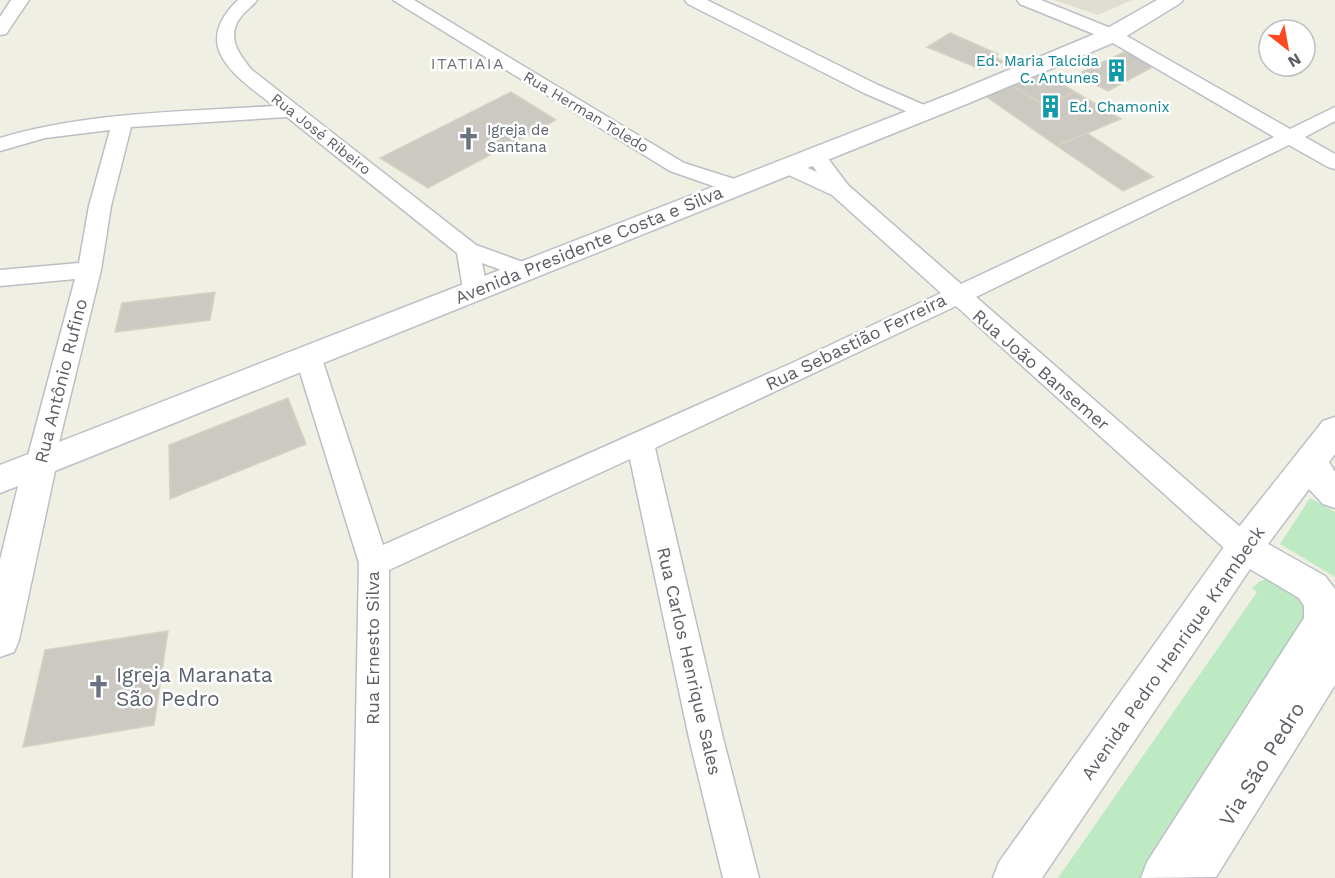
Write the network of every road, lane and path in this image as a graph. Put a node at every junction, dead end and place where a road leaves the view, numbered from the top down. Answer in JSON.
{"nodes":[{"id":1,"x":248,"y":0,"type":"edge"},
{"id":2,"x":402,"y":0,"type":"edge"},
{"id":3,"x":694,"y":0,"type":"edge"},
{"id":4,"x":1026,"y":0,"type":"edge"},
{"id":5,"x":1172,"y":0,"type":"edge"},
{"id":6,"x":11,"y":6,"type":"edge"},
{"id":7,"x":0,"y":30,"type":"edge"},
{"id":8,"x":1112,"y":35,"type":"junction"},
{"id":9,"x":871,"y":89,"type":"junction"},
{"id":10,"x":293,"y":111,"type":"junction"},
{"id":11,"x":924,"y":112,"type":"junction"},
{"id":12,"x":1335,"y":113,"type":"edge"},
{"id":13,"x":122,"y":122,"type":"junction"},
{"id":14,"x":888,"y":127,"type":"junction"},
{"id":15,"x":1290,"y":137,"type":"junction"},
{"id":16,"x":0,"y":145,"type":"edge"},
{"id":17,"x":816,"y":156,"type":"junction"},
{"id":18,"x":1335,"y":163,"type":"edge"},
{"id":19,"x":677,"y":167,"type":"junction"},
{"id":20,"x":787,"y":167,"type":"junction"},
{"id":21,"x":736,"y":187,"type":"junction"},
{"id":22,"x":840,"y":190,"type":"junction"},
{"id":23,"x":693,"y":203,"type":"junction"},
{"id":24,"x":468,"y":250,"type":"junction"},
{"id":25,"x":89,"y":270,"type":"junction"},
{"id":26,"x":523,"y":270,"type":"junction"},
{"id":27,"x":0,"y":278,"type":"edge"},
{"id":28,"x":475,"y":289,"type":"junction"},
{"id":29,"x":956,"y":295,"type":"junction"},
{"id":30,"x":308,"y":356,"type":"junction"},
{"id":31,"x":1335,"y":430,"type":"edge"},
{"id":32,"x":640,"y":442,"type":"junction"},
{"id":33,"x":1312,"y":462,"type":"junction"},
{"id":34,"x":40,"y":463,"type":"junction"},
{"id":35,"x":0,"y":479,"type":"edge"},
{"id":36,"x":1335,"y":494,"type":"edge"},
{"id":37,"x":1244,"y":549,"type":"junction"},
{"id":38,"x":374,"y":563,"type":"junction"},
{"id":39,"x":0,"y":640,"type":"edge"},
{"id":40,"x":1335,"y":650,"type":"edge"},
{"id":41,"x":371,"y":878,"type":"edge"},
{"id":42,"x":741,"y":878,"type":"edge"},
{"id":43,"x":1015,"y":878,"type":"edge"},
{"id":44,"x":1164,"y":878,"type":"edge"},
{"id":45,"x":1190,"y":878,"type":"edge"}],
"edges":[{"from":1,"to":10,"type":"street","name":"Rua José Ribeiro"},
{"from":2,"to":19,"type":"street","name":"Rua Herman Toledo"},
{"from":3,"to":9,"type":"street"},
{"from":4,"to":8,"type":"street"},
{"from":5,"to":8,"type":"main road","name":"Avenida Presidente Costa e Silva"},
{"from":6,"to":7,"type":"street"},
{"from":8,"to":11,"type":"main road","name":"Avenida Presidente Costa e Silva"},
{"from":8,"to":15,"type":"street"},
{"from":9,"to":11,"type":"street"},
{"from":9,"to":14,"type":"street"},
{"from":10,"to":13,"type":"street"},
{"from":10,"to":24,"type":"street","name":"Rua José Ribeiro"},
{"from":11,"to":14,"type":"main road","name":"Avenida Presidente Costa e Silva"},
{"from":12,"to":15,"type":"street","name":"Rua Sebastião Ferreira"},
{"from":13,"to":16,"type":"street"},
{"from":13,"to":25,"type":"street","name":"Rua Antônio Rufino"},
{"from":14,"to":17,"type":"main road","name":"Avenida Presidente Costa e Silva"},
{"from":15,"to":18,"type":"street"},
{"from":15,"to":29,"type":"street","name":"Rua Sebastião Ferreira"},
{"from":17,"to":20,"type":"main road","name":"Avenida Presidente Costa e Silva"},
{"from":17,"to":22,"type":"street","name":"Rua João Bansemer"},
{"from":19,"to":21,"type":"street","name":"Rua Herman Toledo"},
{"from":19,"to":23,"type":"street"},
{"from":20,"to":21,"type":"main road","name":"Avenida Presidente Costa e Silva"},
{"from":20,"to":22,"type":"street","name":"Rua João Bansemer"},
{"from":21,"to":23,"type":"main road","name":"Avenida Presidente Costa e Silva"},
{"from":22,"to":29,"type":"street","name":"Rua João Bansemer"},
{"from":23,"to":26,"type":"main road","name":"Avenida Presidente Costa e Silva"},
{"from":24,"to":26,"type":"street","name":"Rua José Ribeiro"},
{"from":24,"to":28,"type":"street"},
{"from":25,"to":27,"type":"street"},
{"from":25,"to":34,"type":"street","name":"Rua Antônio Rufino"},
{"from":26,"to":28,"type":"main road","name":"Avenida Presidente Costa e Silva"},
{"from":28,"to":30,"type":"main road","name":"Avenida Presidente Costa e Silva"},
{"from":29,"to":32,"type":"street","name":"Rua Sebastião Ferreira"},
{"from":29,"to":37,"type":"street","name":"Rua João Bansemer"},
{"from":30,"to":34,"type":"main road","name":"Avenida Presidente Costa e Silva"},
{"from":30,"to":38,"type":"street","name":"Rua Ernesto Silva"},
{"from":31,"to":33,"type":"main road","name":"Avenida Pedro Henrique Krambeck"},
{"from":32,"to":38,"type":"street","name":"Rua Sebastião Ferreira"},
{"from":32,"to":42,"type":"street","name":"Rua Carlos Henrique Sales"},
{"from":33,"to":36,"type":"main road"},
{"from":33,"to":37,"type":"main road","name":"Avenida Pedro Henrique Krambeck"},
{"from":34,"to":35,"type":"main road","name":"Avenida Presidente Costa e Silva"},
{"from":34,"to":39,"type":"main road","name":"Rua Antônio Rufino"},
{"from":37,"to":43,"type":"main road","name":"Avenida Pedro Henrique Krambeck"},
{"from":37,"to":44,"type":"main road"},
{"from":38,"to":41,"type":"street","name":"Rua Ernesto Silva"},
{"from":40,"to":45,"type":"main road","name":"Via São Pedro"}]}
